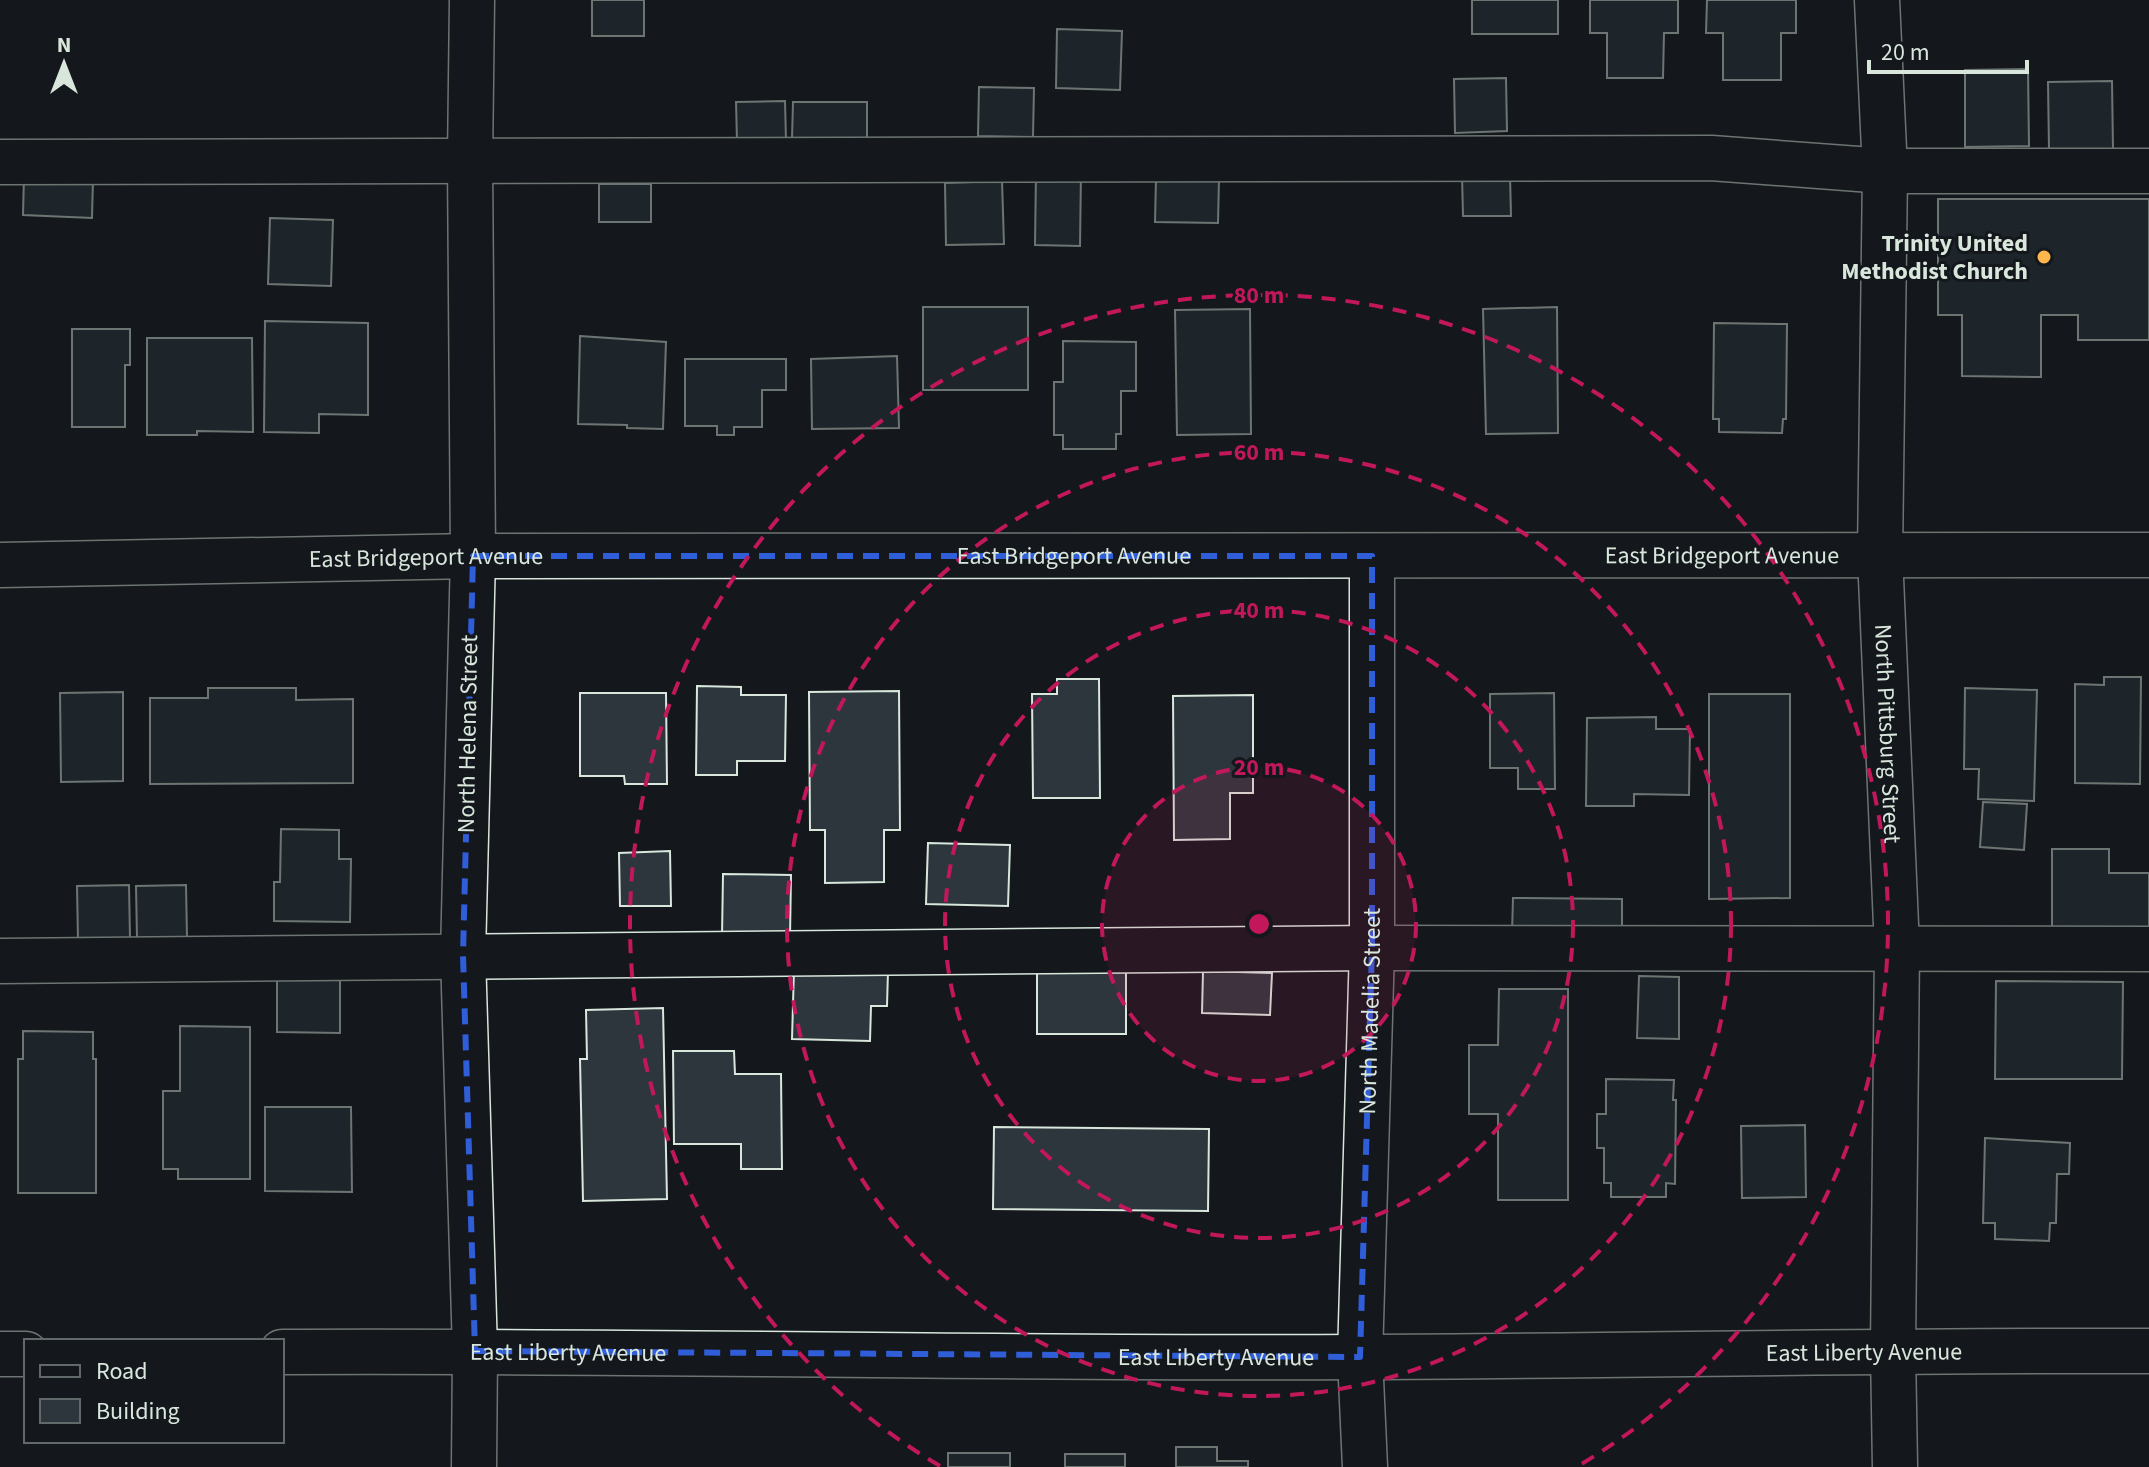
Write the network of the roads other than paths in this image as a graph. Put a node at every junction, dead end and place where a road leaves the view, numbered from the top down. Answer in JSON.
{"nodes":[{"id":1,"x":472,"y":0,"type":"edge"},
{"id":2,"x":1877,"y":0,"type":"edge"},
{"id":3,"x":470,"y":161,"type":"junction"},
{"id":4,"x":0,"y":162,"type":"edge"},
{"id":5,"x":1885,"y":171,"type":"junction"},
{"id":6,"x":2149,"y":171,"type":"edge"},
{"id":7,"x":1880,"y":555,"type":"junction"},
{"id":8,"x":2149,"y":555,"type":"edge"},
{"id":9,"x":473,"y":556,"type":"junction"},
{"id":10,"x":1372,"y":556,"type":"junction"},
{"id":11,"x":0,"y":565,"type":"edge"},
{"id":12,"x":1372,"y":948,"type":"junction"},
{"id":13,"x":1897,"y":948,"type":"junction"},
{"id":14,"x":2149,"y":949,"type":"edge"},
{"id":15,"x":463,"y":955,"type":"junction"},
{"id":16,"x":0,"y":961,"type":"edge"},
{"id":17,"x":1893,"y":1350,"type":"junction"},
{"id":18,"x":475,"y":1351,"type":"junction"},
{"id":19,"x":2149,"y":1351,"type":"edge"},
{"id":20,"x":284,"y":1352,"type":"edge"},
{"id":21,"x":0,"y":1354,"type":"edge"},
{"id":22,"x":24,"y":1354,"type":"edge"},
{"id":23,"x":1360,"y":1357,"type":"junction"},
{"id":24,"x":474,"y":1467,"type":"edge"},
{"id":25,"x":1365,"y":1467,"type":"edge"},
{"id":26,"x":1895,"y":1467,"type":"edge"}],
"edges":[{"from":1,"to":3,"type":"street","name":"North Helena Street"},
{"from":2,"to":5,"type":"street","name":"North Pittsburg Street"},
{"from":3,"to":4,"type":"street"},
{"from":3,"to":5,"type":"street"},
{"from":3,"to":9,"type":"street","name":"North Helena Street"},
{"from":5,"to":6,"type":"street"},
{"from":5,"to":7,"type":"street","name":"North Pittsburg Street"},
{"from":7,"to":8,"type":"street","name":"East Bridgeport Avenue"},
{"from":7,"to":10,"type":"street","name":"East Bridgeport Avenue"},
{"from":7,"to":13,"type":"street","name":"North Pittsburg Street"},
{"from":9,"to":10,"type":"street","name":"East Bridgeport Avenue"},
{"from":9,"to":11,"type":"street","name":"East Bridgeport Avenue"},
{"from":9,"to":15,"type":"street","name":"North Helena Street"},
{"from":10,"to":12,"type":"street","name":"North Madelia Street"},
{"from":12,"to":13,"type":"street"},
{"from":12,"to":15,"type":"street"},
{"from":12,"to":23,"type":"street","name":"North Madelia Street"},
{"from":13,"to":14,"type":"street"},
{"from":13,"to":17,"type":"street","name":"North Pittsburg Street"},
{"from":15,"to":16,"type":"street"},
{"from":15,"to":18,"type":"street","name":"North Helena Street"},
{"from":17,"to":19,"type":"street","name":"East Liberty Avenue"},
{"from":17,"to":23,"type":"street","name":"East Liberty Avenue"},
{"from":17,"to":26,"type":"street","name":"North Pittsburg Street"},
{"from":18,"to":20,"type":"street","name":"East Liberty Avenue"},
{"from":18,"to":23,"type":"street","name":"East Liberty Avenue"},
{"from":18,"to":24,"type":"street","name":"North Helena Street"},
{"from":21,"to":22,"type":"street"},
{"from":23,"to":25,"type":"street","name":"North Madelia Street"}]}
